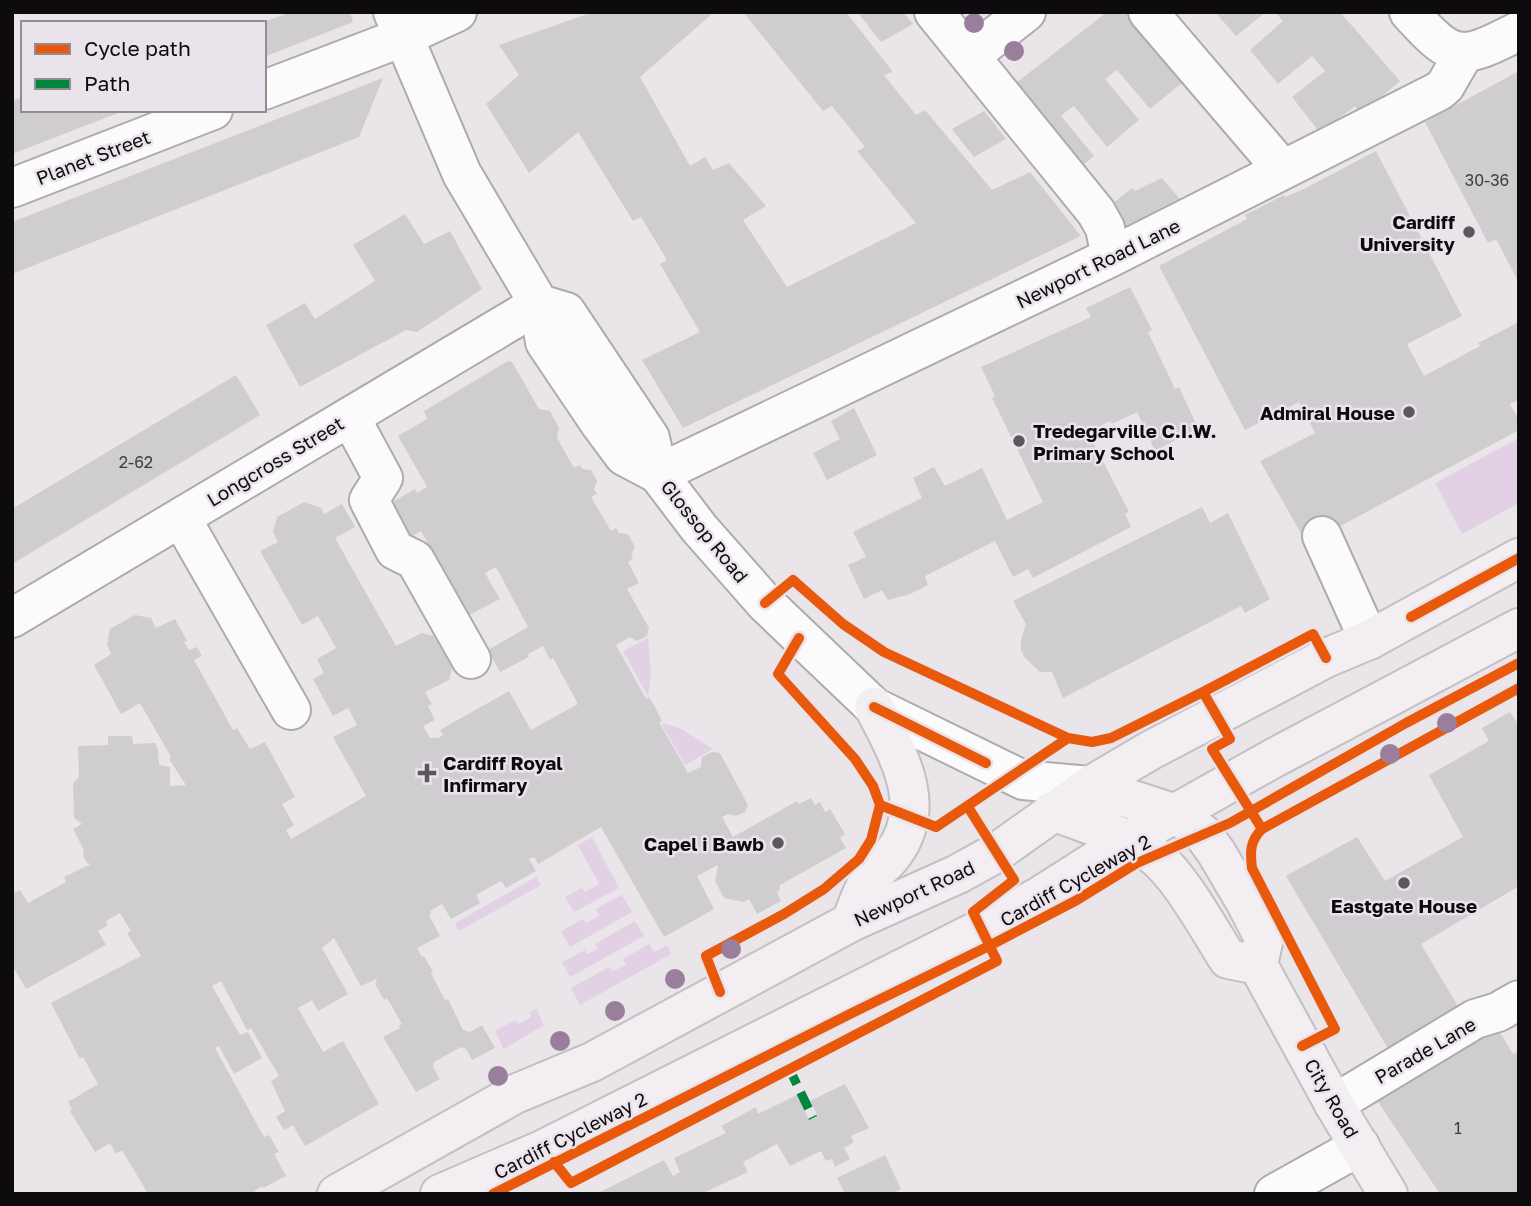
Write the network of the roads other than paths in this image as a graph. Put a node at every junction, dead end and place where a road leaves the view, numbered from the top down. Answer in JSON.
{"nodes":[{"id":1,"x":457,"y":12,"type":"edge"},
{"id":2,"x":934,"y":12,"type":"edge"},
{"id":3,"x":1026,"y":12,"type":"edge"},
{"id":4,"x":1148,"y":12,"type":"edge"},
{"id":5,"x":1409,"y":12,"type":"edge"},
{"id":6,"x":398,"y":24,"type":"edge"},
{"id":7,"x":1519,"y":32,"type":"edge"},
{"id":8,"x":1464,"y":53,"type":"junction"},
{"id":9,"x":970,"y":56,"type":"junction"},
{"id":10,"x":266,"y":89,"type":"edge"},
{"id":11,"x":208,"y":112,"type":"edge"},
{"id":12,"x":1283,"y":170,"type":"junction"},
{"id":13,"x":12,"y":188,"type":"edge"},
{"id":14,"x":1111,"y":257,"type":"junction"},
{"id":15,"x":539,"y":304,"type":"junction"},
{"id":16,"x":350,"y":417,"type":"junction"},
{"id":17,"x":658,"y":474,"type":"junction"},
{"id":18,"x":181,"y":518,"type":"junction"},
{"id":19,"x":1322,"y":536,"type":"dead end"},
{"id":20,"x":1519,"y":558,"type":"edge"},
{"id":21,"x":12,"y":618,"type":"edge"},
{"id":22,"x":1519,"y":628,"type":"edge"},
{"id":23,"x":1369,"y":640,"type":"junction"},
{"id":24,"x":471,"y":659,"type":"dead end"},
{"id":25,"x":874,"y":707,"type":"junction"},
{"id":26,"x":291,"y":710,"type":"dead end"},
{"id":27,"x":1023,"y":780,"type":"junction"},
{"id":28,"x":1090,"y":786,"type":"junction"},
{"id":29,"x":1054,"y":811,"type":"junction"},
{"id":30,"x":1177,"y":814,"type":"junction"},
{"id":31,"x":1128,"y":840,"type":"junction"},
{"id":32,"x":851,"y":922,"type":"junction"},
{"id":33,"x":1258,"y":965,"type":"junction"},
{"id":34,"x":1519,"y":1000,"type":"edge"},
{"id":35,"x":1334,"y":1104,"type":"junction"},
{"id":36,"x":1360,"y":1146,"type":"junction"},
{"id":37,"x":337,"y":1194,"type":"edge"},
{"id":38,"x":440,"y":1194,"type":"edge"},
{"id":39,"x":1274,"y":1194,"type":"edge"},
{"id":40,"x":1388,"y":1194,"type":"edge"}],
"edges":[{"from":1,"to":6,"type":"street"},
{"from":2,"to":9,"type":"street"},
{"from":3,"to":9,"type":"street"},
{"from":4,"to":12,"type":"street"},
{"from":5,"to":8,"type":"street"},
{"from":6,"to":10,"type":"street"},
{"from":6,"to":15,"type":"street"},
{"from":7,"to":8,"type":"street"},
{"from":8,"to":12,"type":"street","name":"Newport Road Lane"},
{"from":9,"to":14,"type":"street"},
{"from":11,"to":13,"type":"street","name":"Planet Street"},
{"from":12,"to":14,"type":"street","name":"Newport Road Lane"},
{"from":14,"to":17,"type":"street","name":"Newport Road Lane"},
{"from":15,"to":16,"type":"street","name":"Longcross Street"},
{"from":15,"to":17,"type":"street","name":"Glossop Road"},
{"from":16,"to":18,"type":"street","name":"Longcross Street"},
{"from":16,"to":24,"type":"street"},
{"from":17,"to":25,"type":"street","name":"Glossop Road"},
{"from":18,"to":21,"type":"street","name":"Longcross Street"},
{"from":18,"to":26,"type":"street"},
{"from":19,"to":23,"type":"street"},
{"from":20,"to":23,"type":"main road","name":"Newport Road"},
{"from":22,"to":30,"type":"main road"},
{"from":23,"to":28,"type":"main road","name":"Newport Road"},
{"from":25,"to":27,"type":"street","name":"Glossop Road"},
{"from":25,"to":32,"type":"main road"},
{"from":27,"to":28,"type":"street","name":"Glossop Road"},
{"from":27,"to":29,"type":"street","name":"Glossop Road"},
{"from":28,"to":29,"type":"main road","name":"Newport Road"},
{"from":28,"to":30,"type":"main road"},
{"from":29,"to":31,"type":"main road"},
{"from":29,"to":32,"type":"main road","name":"Newport Road"},
{"from":30,"to":31,"type":"main road"},
{"from":30,"to":33,"type":"main road"},
{"from":31,"to":33,"type":"main road"},
{"from":31,"to":38,"type":"main road"},
{"from":32,"to":37,"type":"main road","name":"Newport Road"},
{"from":33,"to":35,"type":"main road","name":"City Road"},
{"from":34,"to":35,"type":"street","name":"Parade Lane"},
{"from":35,"to":36,"type":"main road","name":"City Road"},
{"from":36,"to":39,"type":"street"},
{"from":36,"to":40,"type":"main road","name":"City Road"}]}
